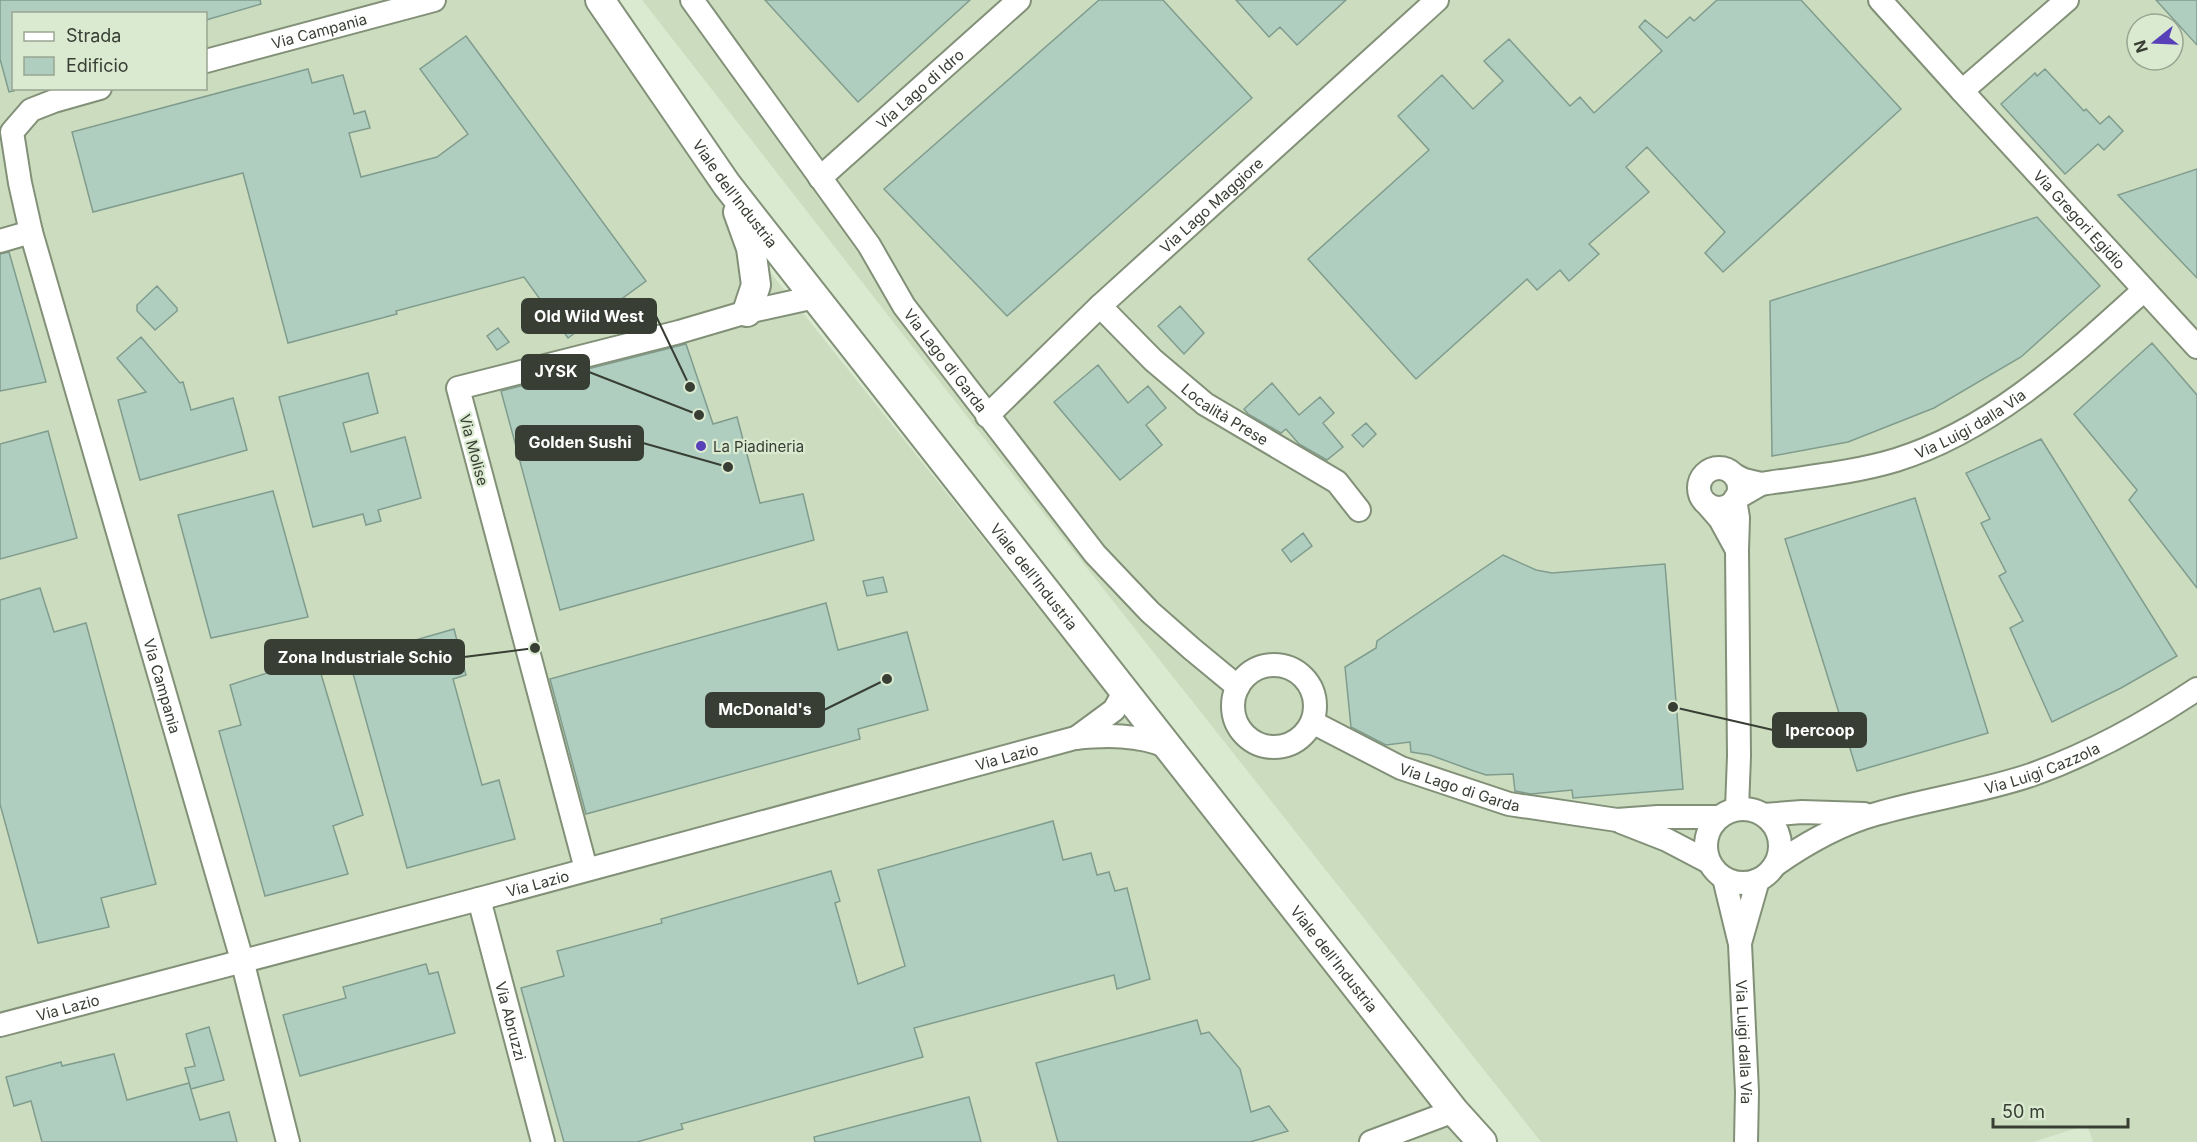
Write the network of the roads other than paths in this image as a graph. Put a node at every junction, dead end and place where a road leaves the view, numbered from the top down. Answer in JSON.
{"nodes":[{"id":1,"x":434,"y":0,"type":"edge"},
{"id":2,"x":600,"y":0,"type":"edge"},
{"id":3,"x":692,"y":0,"type":"edge"},
{"id":4,"x":1019,"y":0,"type":"edge"},
{"id":5,"x":1437,"y":0,"type":"edge"},
{"id":6,"x":1880,"y":0,"type":"edge"},
{"id":7,"x":2067,"y":0,"type":"edge"},
{"id":8,"x":207,"y":61,"type":"edge"},
{"id":9,"x":93,"y":90,"type":"edge"},
{"id":10,"x":1962,"y":91,"type":"junction"},
{"id":11,"x":820,"y":178,"type":"junction"},
{"id":12,"x":727,"y":185,"type":"junction"},
{"id":13,"x":32,"y":232,"type":"junction"},
{"id":14,"x":0,"y":241,"type":"edge"},
{"id":15,"x":2144,"y":290,"type":"junction"},
{"id":16,"x":815,"y":297,"type":"junction"},
{"id":17,"x":1100,"y":306,"type":"junction"},
{"id":18,"x":747,"y":312,"type":"junction"},
{"id":19,"x":2197,"y":347,"type":"edge"},
{"id":20,"x":987,"y":416,"type":"junction"},
{"id":21,"x":1734,"y":475,"type":"junction"},
{"id":22,"x":1761,"y":484,"type":"junction"},
{"id":23,"x":1735,"y":499,"type":"junction"},
{"id":24,"x":1707,"y":504,"type":"junction"},
{"id":25,"x":1359,"y":510,"type":"dead end"},
{"id":26,"x":1737,"y":550,"type":"junction"},
{"id":27,"x":1239,"y":687,"type":"junction"},
{"id":28,"x":2197,"y":689,"type":"edge"},
{"id":29,"x":1125,"y":691,"type":"junction"},
{"id":30,"x":1312,"y":722,"type":"junction"},
{"id":31,"x":1075,"y":738,"type":"junction"},
{"id":32,"x":1168,"y":747,"type":"junction"},
{"id":33,"x":1728,"y":813,"type":"junction"},
{"id":34,"x":1874,"y":814,"type":"junction"},
{"id":35,"x":1764,"y":815,"type":"junction"},
{"id":36,"x":1617,"y":820,"type":"junction"},
{"id":37,"x":1775,"y":865,"type":"junction"},
{"id":38,"x":586,"y":869,"type":"junction"},
{"id":39,"x":1716,"y":870,"type":"junction"},
{"id":40,"x":1758,"y":880,"type":"junction"},
{"id":41,"x":479,"y":899,"type":"junction"},
{"id":42,"x":1740,"y":944,"type":"junction"},
{"id":43,"x":242,"y":960,"type":"junction"},
{"id":44,"x":0,"y":1025,"type":"edge"},
{"id":45,"x":1454,"y":1111,"type":"junction"},
{"id":46,"x":288,"y":1142,"type":"edge"},
{"id":47,"x":543,"y":1142,"type":"edge"},
{"id":48,"x":1371,"y":1142,"type":"edge"},
{"id":49,"x":1482,"y":1142,"type":"edge"},
{"id":50,"x":1746,"y":1142,"type":"edge"}],
"edges":[{"from":1,"to":8,"type":"street","name":"Via Campania"},
{"from":2,"to":12,"type":"main road","name":"Viale dell'Industria"},
{"from":3,"to":11,"type":"street","name":"Via Lago di Garda"},
{"from":4,"to":11,"type":"street","name":"Via Lago di Idro"},
{"from":5,"to":17,"type":"street","name":"Via Lago Maggiore"},
{"from":6,"to":10,"type":"street","name":"Via Gregori Egidio"},
{"from":7,"to":10,"type":"street"},
{"from":9,"to":13,"type":"street","name":"Via Campania"},
{"from":10,"to":15,"type":"street","name":"Via Gregori Egidio"},
{"from":11,"to":20,"type":"street","name":"Via Lago di Garda"},
{"from":12,"to":16,"type":"main road","name":"Viale dell'Industria"},
{"from":12,"to":18,"type":"main road"},
{"from":13,"to":14,"type":"street"},
{"from":13,"to":43,"type":"street","name":"Via Campania"},
{"from":15,"to":19,"type":"street","name":"Via Gregori Egidio"},
{"from":15,"to":22,"type":"street","name":"Via Luigi dalla Via"},
{"from":16,"to":18,"type":"street","name":"Via Molise"},
{"from":16,"to":29,"type":"main road","name":"Viale dell'Industria"},
{"from":17,"to":20,"type":"street","name":"Via Lago Maggiore"},
{"from":17,"to":25,"type":"street","name":"Località Prese"},
{"from":18,"to":38,"type":"street","name":"Via Molise"},
{"from":20,"to":27,"type":"street","name":"Via Lago di Garda"},
{"from":21,"to":22,"type":"street"},
{"from":21,"to":23,"type":"street"},
{"from":21,"to":24,"type":"street"},
{"from":22,"to":23,"type":"street"},
{"from":23,"to":24,"type":"street"},
{"from":23,"to":26,"type":"street"},
{"from":24,"to":26,"type":"street"},
{"from":26,"to":33,"type":"street"},
{"from":27,"to":30,"type":"street"},
{"from":27,"to":30,"type":"street"},
{"from":28,"to":34,"type":"street","name":"Via Luigi Cazzola"},
{"from":29,"to":31,"type":"street"},
{"from":29,"to":32,"type":"main road","name":"Viale dell'Industria"},
{"from":30,"to":36,"type":"street","name":"Via Lago di Garda"},
{"from":31,"to":32,"type":"street"},
{"from":31,"to":38,"type":"street","name":"Via Lazio"},
{"from":32,"to":45,"type":"main road","name":"Viale dell'Industria"},
{"from":33,"to":35,"type":"street"},
{"from":33,"to":36,"type":"street","name":"Via Lago di Garda"},
{"from":33,"to":39,"type":"street"},
{"from":34,"to":35,"type":"street","name":"Via Luigi Cazzola"},
{"from":34,"to":37,"type":"street","name":"Via Luigi Cazzola"},
{"from":35,"to":37,"type":"street"},
{"from":36,"to":39,"type":"street","name":"Via Lago di Garda"},
{"from":37,"to":40,"type":"street"},
{"from":38,"to":41,"type":"street","name":"Via Lazio"},
{"from":39,"to":40,"type":"street"},
{"from":39,"to":42,"type":"street","name":"Via Luigi dalla Via"},
{"from":40,"to":42,"type":"street","name":"Via Luigi dalla Via"},
{"from":41,"to":43,"type":"street","name":"Via Lazio"},
{"from":41,"to":47,"type":"street","name":"Via Abruzzi"},
{"from":42,"to":50,"type":"street","name":"Via Luigi dalla Via"},
{"from":43,"to":44,"type":"street","name":"Via Lazio"},
{"from":43,"to":46,"type":"street","name":"Via Campania"},
{"from":45,"to":48,"type":"street"},
{"from":45,"to":49,"type":"main road","name":"Viale dell'Industria"}]}
